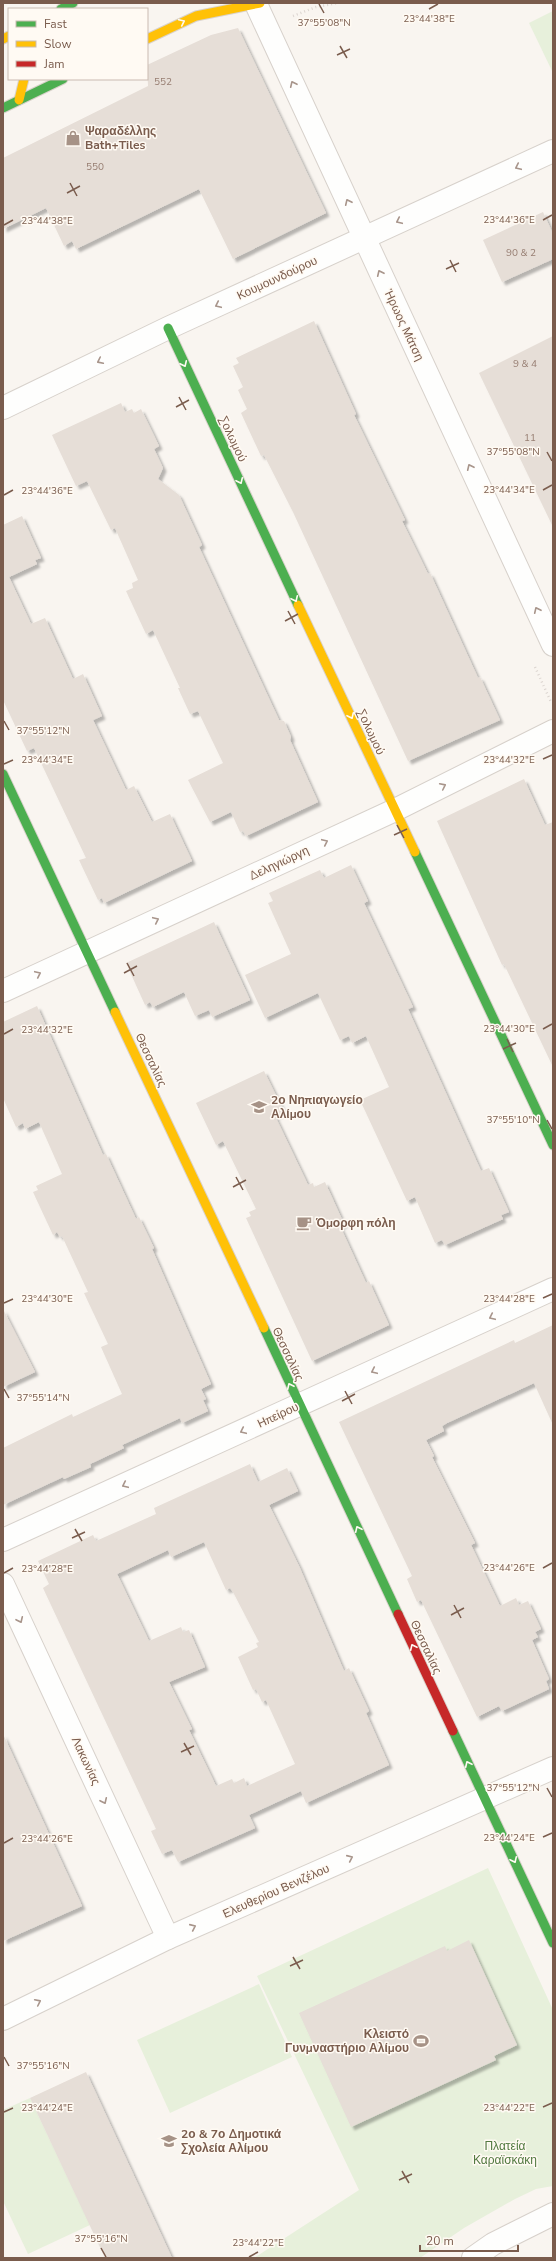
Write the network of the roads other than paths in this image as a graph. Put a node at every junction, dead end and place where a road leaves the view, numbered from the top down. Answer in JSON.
{"nodes":[{"id":1,"x":73,"y":3,"type":"edge"},
{"id":2,"x":258,"y":3,"type":"edge"},
{"id":3,"x":63,"y":8,"type":"edge"},
{"id":4,"x":148,"y":39,"type":"edge"},
{"id":5,"x":24,"y":80,"type":"edge"},
{"id":6,"x":61,"y":80,"type":"edge"},
{"id":7,"x":19,"y":100,"type":"junction"},
{"id":8,"x":3,"y":108,"type":"edge"},
{"id":9,"x":553,"y":150,"type":"edge"},
{"id":10,"x":364,"y":238,"type":"junction"},
{"id":11,"x":168,"y":328,"type":"junction"},
{"id":12,"x":3,"y":408,"type":"edge"},
{"id":13,"x":553,"y":646,"type":"edge"},
{"id":14,"x":553,"y":731,"type":"edge"},
{"id":15,"x":3,"y":774,"type":"edge"},
{"id":16,"x":395,"y":810,"type":"junction"},
{"id":17,"x":86,"y":952,"type":"junction"},
{"id":18,"x":3,"y":991,"type":"edge"},
{"id":19,"x":553,"y":1146,"type":"edge"},
{"id":20,"x":553,"y":1289,"type":"edge"},
{"id":21,"x":299,"y":1405,"type":"junction"},
{"id":22,"x":3,"y":1540,"type":"edge"},
{"id":23,"x":3,"y":1584,"type":"edge"},
{"id":24,"x":553,"y":1768,"type":"edge"},
{"id":25,"x":485,"y":1800,"type":"junction"},
{"id":26,"x":168,"y":1938,"type":"junction"},
{"id":27,"x":553,"y":1943,"type":"edge"},
{"id":28,"x":3,"y":2019,"type":"edge"},
{"id":29,"x":553,"y":2214,"type":"edge"},
{"id":30,"x":473,"y":2258,"type":"edge"}],
"edges":[{"from":1,"to":3,"type":"street"},
{"from":4,"to":2,"type":"street","one_way":true},
{"from":10,"to":2,"type":"street","name":"Ήρωος Μάτση","one_way":true},
{"from":5,"to":7,"type":"street"},
{"from":6,"to":7,"type":"street"},
{"from":7,"to":8,"type":"street"},
{"from":9,"to":10,"type":"street","name":"Κουμουνδούρου","one_way":true},
{"from":10,"to":11,"type":"street","name":"Κουμουνδούρου","one_way":true},
{"from":13,"to":10,"type":"street","name":"Ήρωος Μάτση","one_way":true},
{"from":11,"to":12,"type":"street","name":"Κουμουνδούρου","one_way":true},
{"from":11,"to":16,"type":"street","name":"Σολωμού","one_way":true},
{"from":16,"to":14,"type":"street","name":"Δεληγιώργη","one_way":true},
{"from":15,"to":17,"type":"street","name":"Θεσσαλίας"},
{"from":17,"to":16,"type":"street","name":"Δεληγιώργη","one_way":true},
{"from":16,"to":19,"type":"street","name":"Σολωμού"},
{"from":18,"to":17,"type":"street","name":"Δεληγιώργη","one_way":true},
{"from":21,"to":17,"type":"street","name":"Θεσσαλίας","one_way":true},
{"from":20,"to":21,"type":"street","name":"Ηπείρου","one_way":true},
{"from":21,"to":22,"type":"street","name":"Ηπείρου","one_way":true},
{"from":25,"to":21,"type":"street","name":"Θεσσαλίας","one_way":true},
{"from":23,"to":26,"type":"street","name":"Λακωνίας","one_way":true},
{"from":24,"to":25,"type":"street","name":"Ελευθερίου Βενιζέλου"},
{"from":26,"to":25,"type":"street","name":"Ελευθερίου Βενιζέλου","one_way":true},
{"from":25,"to":27,"type":"street","name":"Θεσσαλίας","one_way":true},
{"from":28,"to":26,"type":"street","name":"Ελευθερίου Βενιζέλου","one_way":true},
{"from":29,"to":30,"type":"street"}]}
